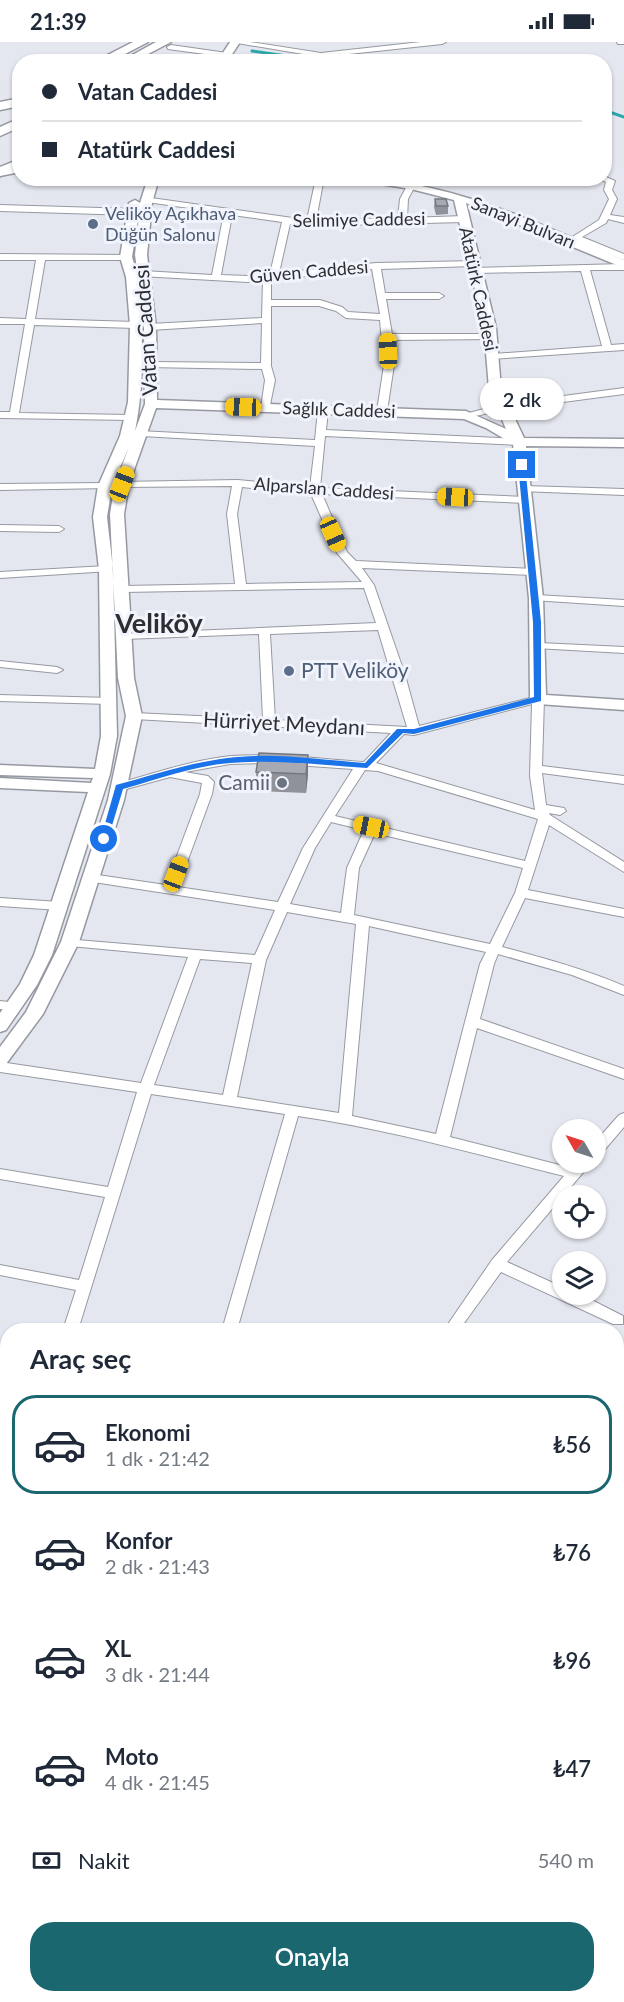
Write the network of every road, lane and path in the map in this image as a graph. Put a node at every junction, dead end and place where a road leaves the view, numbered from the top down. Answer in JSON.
{"nodes":[{"id":1,"x":142,"y":42,"type":"edge"},
{"id":2,"x":235,"y":42,"type":"edge"},
{"id":3,"x":442,"y":42,"type":"edge"},
{"id":4,"x":434,"y":43,"type":"edge"},
{"id":5,"x":173,"y":44,"type":"edge"},
{"id":6,"x":117,"y":54,"type":"edge"},
{"id":7,"x":147,"y":54,"type":"edge"},
{"id":8,"x":156,"y":54,"type":"edge"},
{"id":9,"x":210,"y":54,"type":"edge"},
{"id":10,"x":314,"y":54,"type":"edge"},
{"id":11,"x":330,"y":54,"type":"edge"},
{"id":12,"x":12,"y":121,"type":"edge"},
{"id":13,"x":0,"y":132,"type":"edge"},
{"id":14,"x":140,"y":186,"type":"edge"},
{"id":15,"x":151,"y":186,"type":"edge"},
{"id":16,"x":318,"y":186,"type":"edge"},
{"id":17,"x":411,"y":186,"type":"joint"},
{"id":18,"x":609,"y":186,"type":"edge"},
{"id":19,"x":459,"y":198,"type":"junction"},
{"id":20,"x":147,"y":199,"type":"junction"},
{"id":21,"x":0,"y":208,"type":"edge"},
{"id":22,"x":134,"y":212,"type":"junction"},
{"id":23,"x":228,"y":212,"type":"junction"},
{"id":24,"x":605,"y":216,"type":"junction"},
{"id":25,"x":464,"y":219,"type":"junction"},
{"id":26,"x":402,"y":220,"type":"junction"},
{"id":27,"x":624,"y":220,"type":"edge"},
{"id":28,"x":286,"y":222,"type":"junction"},
{"id":29,"x":311,"y":223,"type":"junction"},
{"id":30,"x":573,"y":240,"type":"junction"},
{"id":31,"x":0,"y":257,"type":"edge"},
{"id":32,"x":126,"y":257,"type":"junction"},
{"id":33,"x":624,"y":257,"type":"edge"},
{"id":34,"x":40,"y":258,"type":"junction"},
{"id":35,"x":376,"y":266,"type":"junction"},
{"id":36,"x":475,"y":266,"type":"junction"},
{"id":37,"x":624,"y":266,"type":"edge"},
{"id":38,"x":585,"y":269,"type":"junction"},
{"id":39,"x":143,"y":274,"type":"junction"},
{"id":40,"x":216,"y":277,"type":"junction"},
{"id":41,"x":270,"y":278,"type":"junction"},
{"id":42,"x":381,"y":296,"type":"junction"},
{"id":43,"x":439,"y":296,"type":"dead end"},
{"id":44,"x":267,"y":303,"type":"junction"},
{"id":45,"x":384,"y":317,"type":"junction"},
{"id":46,"x":267,"y":320,"type":"junction"},
{"id":47,"x":0,"y":321,"type":"edge"},
{"id":48,"x":29,"y":322,"type":"junction"},
{"id":49,"x":143,"y":326,"type":"junction"},
{"id":50,"x":388,"y":337,"type":"junction"},
{"id":51,"x":491,"y":337,"type":"junction"},
{"id":52,"x":624,"y":347,"type":"edge"},
{"id":53,"x":607,"y":348,"type":"junction"},
{"id":54,"x":493,"y":357,"type":"junction"},
{"id":55,"x":150,"y":365,"type":"junction"},
{"id":56,"x":266,"y":366,"type":"junction"},
{"id":57,"x":624,"y":391,"type":"edge"},
{"id":58,"x":150,"y":407,"type":"junction"},
{"id":59,"x":504,"y":407,"type":"junction"},
{"id":60,"x":266,"y":408,"type":"junction"},
{"id":61,"x":323,"y":410,"type":"junction"},
{"id":62,"x":382,"y":411,"type":"junction"},
{"id":63,"x":130,"y":414,"type":"junction"},
{"id":64,"x":0,"y":415,"type":"edge"},
{"id":65,"x":14,"y":415,"type":"junction"},
{"id":66,"x":466,"y":415,"type":"junction"},
{"id":67,"x":142,"y":433,"type":"junction"},
{"id":68,"x":319,"y":438,"type":"junction"},
{"id":69,"x":519,"y":442,"type":"junction"},
{"id":70,"x":624,"y":443,"type":"edge"},
{"id":71,"x":238,"y":483,"type":"junction"},
{"id":72,"x":122,"y":484,"type":"junction"},
{"id":73,"x":105,"y":486,"type":"junction"},
{"id":74,"x":0,"y":487,"type":"edge"},
{"id":75,"x":315,"y":491,"type":"junction"},
{"id":76,"x":624,"y":492,"type":"edge"},
{"id":77,"x":525,"y":494,"type":"junction"},
{"id":78,"x":0,"y":528,"type":"edge"},
{"id":79,"x":59,"y":529,"type":"dead end"},
{"id":80,"x":352,"y":564,"type":"junction"},
{"id":81,"x":106,"y":569,"type":"junction"},
{"id":82,"x":533,"y":572,"type":"junction"},
{"id":83,"x":0,"y":575,"type":"edge"},
{"id":84,"x":369,"y":585,"type":"junction"},
{"id":85,"x":241,"y":586,"type":"junction"},
{"id":86,"x":123,"y":589,"type":"junction"},
{"id":87,"x":536,"y":598,"type":"junction"},
{"id":88,"x":624,"y":603,"type":"edge"},
{"id":89,"x":383,"y":626,"type":"junction"},
{"id":90,"x":264,"y":632,"type":"junction"},
{"id":91,"x":124,"y":636,"type":"junction"},
{"id":92,"x":539,"y":646,"type":"junction"},
{"id":93,"x":624,"y":650,"type":"edge"},
{"id":94,"x":0,"y":664,"type":"edge"},
{"id":95,"x":57,"y":670,"type":"dead end"},
{"id":96,"x":0,"y":698,"type":"edge"},
{"id":97,"x":538,"y":699,"type":"junction"},
{"id":98,"x":110,"y":701,"type":"junction"},
{"id":99,"x":624,"y":705,"type":"edge"},
{"id":100,"x":134,"y":716,"type":"junction"},
{"id":101,"x":269,"y":723,"type":"junction"},
{"id":102,"x":400,"y":731,"type":"junction"},
{"id":103,"x":414,"y":731,"type":"junction"},
{"id":104,"x":364,"y":766,"type":"junction"},
{"id":105,"x":536,"y":769,"type":"junction"},
{"id":106,"x":0,"y":770,"type":"edge"},
{"id":107,"x":168,"y":773,"type":"junction"},
{"id":108,"x":624,"y":780,"type":"edge"},
{"id":109,"x":100,"y":781,"type":"junction"},
{"id":110,"x":0,"y":783,"type":"edge"},
{"id":111,"x":119,"y":787,"type":"junction"},
{"id":112,"x":560,"y":811,"type":"dead end"},
{"id":113,"x":543,"y":813,"type":"junction"},
{"id":114,"x":329,"y":818,"type":"junction"},
{"id":115,"x":371,"y":827,"type":"junction"},
{"id":116,"x":529,"y":866,"type":"junction"},
{"id":117,"x":624,"y":868,"type":"edge"},
{"id":118,"x":91,"y":878,"type":"junction"},
{"id":119,"x":170,"y":890,"type":"junction"},
{"id":120,"x":521,"y":893,"type":"junction"},
{"id":121,"x":0,"y":902,"type":"edge"},
{"id":122,"x":284,"y":905,"type":"junction"},
{"id":123,"x":59,"y":906,"type":"junction"},
{"id":124,"x":624,"y":913,"type":"edge"},
{"id":125,"x":346,"y":917,"type":"junction"},
{"id":126,"x":363,"y":920,"type":"junction"},
{"id":127,"x":70,"y":942,"type":"junction"},
{"id":128,"x":494,"y":949,"type":"junction"},
{"id":129,"x":195,"y":955,"type":"junction"},
{"id":130,"x":259,"y":960,"type":"junction"},
{"id":131,"x":624,"y":991,"type":"edge"},
{"id":132,"x":7,"y":1006,"type":"edge"},
{"id":133,"x":472,"y":1022,"type":"junction"},
{"id":134,"x":0,"y":1026,"type":"edge"},
{"id":135,"x":0,"y":1060,"type":"edge"},
{"id":136,"x":0,"y":1067,"type":"edge"},
{"id":137,"x":624,"y":1074,"type":"edge"},
{"id":138,"x":145,"y":1090,"type":"junction"},
{"id":139,"x":229,"y":1100,"type":"junction"},
{"id":140,"x":293,"y":1110,"type":"junction"},
{"id":141,"x":624,"y":1118,"type":"edge"},
{"id":142,"x":345,"y":1119,"type":"junction"},
{"id":143,"x":606,"y":1139,"type":"edge"},
{"id":144,"x":442,"y":1140,"type":"junction"},
{"id":145,"x":552,"y":1162,"type":"edge"},
{"id":146,"x":576,"y":1173,"type":"edge"},
{"id":147,"x":0,"y":1174,"type":"edge"},
{"id":148,"x":112,"y":1193,"type":"junction"},
{"id":149,"x":497,"y":1264,"type":"junction"},
{"id":150,"x":0,"y":1270,"type":"edge"},
{"id":151,"x":83,"y":1286,"type":"junction"},
{"id":152,"x":552,"y":1289,"type":"edge"},
{"id":153,"x":586,"y":1305,"type":"edge"},
{"id":154,"x":618,"y":1321,"type":"edge"},
{"id":155,"x":73,"y":1323,"type":"edge"},
{"id":156,"x":231,"y":1323,"type":"edge"},
{"id":157,"x":456,"y":1323,"type":"edge"}],
"edges":[{"from":1,"to":6,"type":"main road"},
{"from":2,"to":10,"type":"street"},
{"from":3,"to":4,"type":"street"},
{"from":4,"to":11,"type":"street"},
{"from":5,"to":7,"type":"main road"},
{"from":5,"to":8,"type":"main road"},
{"from":5,"to":9,"type":"street"},
{"from":12,"to":13,"type":"main road"},
{"from":14,"to":22,"type":"main road","name":"Vatan Caddesi"},
{"from":15,"to":20,"type":"main road","name":"Vatan Caddesi"},
{"from":16,"to":29,"type":"street"},
{"from":17,"to":19,"type":"main road","name":"Sanayi Bulvarı"},
{"from":17,"to":26,"type":"street"},
{"from":18,"to":24,"type":"street"},
{"from":19,"to":25,"type":"main road","name":"Atatürk Caddesi"},
{"from":19,"to":30,"type":"main road","name":"Sanayi Bulvarı"},
{"from":20,"to":23,"type":"street","name":"Selimiye Caddesi"},
{"from":20,"to":39,"type":"main road","name":"Vatan Caddesi"},
{"from":21,"to":22,"type":"street"},
{"from":22,"to":32,"type":"main road","name":"Vatan Caddesi"},
{"from":23,"to":28,"type":"street","name":"Selimiye Caddesi"},
{"from":23,"to":40,"type":"street"},
{"from":24,"to":27,"type":"street"},
{"from":24,"to":30,"type":"street"},
{"from":25,"to":26,"type":"street","name":"Selimiye Caddesi"},
{"from":25,"to":36,"type":"main road","name":"Atatürk Caddesi"},
{"from":26,"to":29,"type":"street","name":"Selimiye Caddesi"},
{"from":28,"to":29,"type":"street","name":"Selimiye Caddesi"},
{"from":28,"to":41,"type":"street"},
{"from":30,"to":33,"type":"street"},
{"from":30,"to":37,"type":"main road","name":"Sanayi Bulvarı"},
{"from":31,"to":34,"type":"street"},
{"from":32,"to":34,"type":"street"},
{"from":32,"to":49,"type":"main road","name":"Vatan Caddesi"},
{"from":34,"to":48,"type":"street"},
{"from":35,"to":36,"type":"street","name":"Güven Caddesi"},
{"from":35,"to":41,"type":"street","name":"Güven Caddesi"},
{"from":35,"to":42,"type":"street"},
{"from":36,"to":38,"type":"street","name":"Güven Caddesi"},
{"from":36,"to":51,"type":"main road","name":"Atatürk Caddesi"},
{"from":37,"to":38,"type":"street","name":"Güven Caddesi"},
{"from":38,"to":53,"type":"street"},
{"from":39,"to":40,"type":"street","name":"Güven Caddesi"},
{"from":39,"to":49,"type":"main road","name":"Vatan Caddesi"},
{"from":40,"to":41,"type":"street","name":"Güven Caddesi"},
{"from":41,"to":44,"type":"street"},
{"from":42,"to":43,"type":"street"},
{"from":42,"to":45,"type":"street"},
{"from":44,"to":45,"type":"street"},
{"from":44,"to":46,"type":"street"},
{"from":45,"to":50,"type":"street"},
{"from":46,"to":49,"type":"street"},
{"from":46,"to":56,"type":"street"},
{"from":47,"to":48,"type":"street"},
{"from":48,"to":49,"type":"street"},
{"from":48,"to":65,"type":"street"},
{"from":49,"to":55,"type":"main road","name":"Vatan Caddesi"},
{"from":49,"to":63,"type":"main road","name":"Vatan Caddesi"},
{"from":50,"to":51,"type":"street"},
{"from":50,"to":62,"type":"street"},
{"from":51,"to":54,"type":"main road","name":"Atatürk Caddesi"},
{"from":52,"to":53,"type":"street"},
{"from":53,"to":54,"type":"street"},
{"from":54,"to":59,"type":"main road","name":"Atatürk Caddesi"},
{"from":55,"to":56,"type":"street"},
{"from":55,"to":58,"type":"main road","name":"Vatan Caddesi"},
{"from":56,"to":60,"type":"street"},
{"from":57,"to":59,"type":"street"},
{"from":58,"to":60,"type":"main road","name":"Sağlık Caddesi"},
{"from":58,"to":63,"type":"main road","name":"Sağlık Caddesi"},
{"from":58,"to":67,"type":"main road","name":"Vatan Caddesi"},
{"from":59,"to":66,"type":"street"},
{"from":59,"to":69,"type":"main road","name":"Atatürk Caddesi"},
{"from":60,"to":61,"type":"main road","name":"Sağlık Caddesi"},
{"from":61,"to":62,"type":"main road","name":"Sağlık Caddesi"},
{"from":61,"to":68,"type":"street"},
{"from":62,"to":66,"type":"main road","name":"Sağlık Caddesi"},
{"from":63,"to":65,"type":"street"},
{"from":63,"to":73,"type":"main road","name":"Vatan Caddesi"},
{"from":64,"to":65,"type":"street"},
{"from":66,"to":69,"type":"main road","name":"Sağlık Caddesi"},
{"from":67,"to":68,"type":"street"},
{"from":67,"to":72,"type":"main road","name":"Vatan Caddesi"},
{"from":68,"to":69,"type":"street"},
{"from":68,"to":75,"type":"street"},
{"from":69,"to":70,"type":"main road"},
{"from":69,"to":77,"type":"main road","name":"Atatürk Caddesi"},
{"from":71,"to":72,"type":"street","name":"Alparslan Caddesi"},
{"from":71,"to":75,"type":"street","name":"Alparslan Caddesi"},
{"from":71,"to":85,"type":"street"},
{"from":72,"to":86,"type":"main road","name":"Vatan Caddesi"},
{"from":73,"to":74,"type":"street"},
{"from":73,"to":81,"type":"main road","name":"Vatan Caddesi"},
{"from":75,"to":77,"type":"street","name":"Alparslan Caddesi"},
{"from":75,"to":80,"type":"street"},
{"from":76,"to":77,"type":"street","name":"Alparslan Caddesi"},
{"from":77,"to":82,"type":"main road","name":"Atatürk Caddesi"},
{"from":78,"to":79,"type":"street"},
{"from":80,"to":82,"type":"street"},
{"from":80,"to":84,"type":"street"},
{"from":81,"to":83,"type":"street"},
{"from":81,"to":98,"type":"main road","name":"Vatan Caddesi"},
{"from":82,"to":87,"type":"main road","name":"Atatürk Caddesi"},
{"from":84,"to":85,"type":"street"},
{"from":84,"to":89,"type":"street"},
{"from":85,"to":86,"type":"street"},
{"from":86,"to":91,"type":"main road","name":"Vatan Caddesi"},
{"from":87,"to":88,"type":"street"},
{"from":87,"to":92,"type":"main road","name":"Atatürk Caddesi"},
{"from":89,"to":90,"type":"street"},
{"from":89,"to":103,"type":"street"},
{"from":90,"to":91,"type":"street"},
{"from":90,"to":101,"type":"street"},
{"from":91,"to":100,"type":"main road","name":"Vatan Caddesi"},
{"from":92,"to":93,"type":"street"},
{"from":92,"to":97,"type":"main road","name":"Atatürk Caddesi"},
{"from":94,"to":95,"type":"street"},
{"from":96,"to":98,"type":"street"},
{"from":97,"to":99,"type":"main road"},
{"from":97,"to":103,"type":"street","name":"Hürriyet Meydanı"},
{"from":97,"to":105,"type":"street"},
{"from":98,"to":109,"type":"main road","name":"Vatan Caddesi"},
{"from":100,"to":101,"type":"street","name":"Hürriyet Meydanı"},
{"from":100,"to":111,"type":"main road","name":"Vatan Caddesi"},
{"from":101,"to":102,"type":"street","name":"Hürriyet Meydanı"},
{"from":102,"to":103,"type":"street","name":"Hürriyet Meydanı"},
{"from":102,"to":104,"type":"street"},
{"from":104,"to":107,"type":"street"},
{"from":104,"to":113,"type":"street"},
{"from":104,"to":114,"type":"street"},
{"from":105,"to":108,"type":"street"},
{"from":105,"to":113,"type":"street"},
{"from":106,"to":109,"type":"main road"},
{"from":107,"to":111,"type":"street"},
{"from":107,"to":119,"type":"street"},
{"from":109,"to":110,"type":"main road"},
{"from":109,"to":123,"type":"main road","name":"Vatan Caddesi"},
{"from":111,"to":118,"type":"main road","name":"Vatan Caddesi"},
{"from":112,"to":113,"type":"street"},
{"from":113,"to":116,"type":"street"},
{"from":113,"to":117,"type":"street"},
{"from":114,"to":115,"type":"street"},
{"from":114,"to":122,"type":"street"},
{"from":115,"to":116,"type":"street"},
{"from":115,"to":125,"type":"street"},
{"from":116,"to":120,"type":"street"},
{"from":118,"to":119,"type":"street"},
{"from":118,"to":127,"type":"main road","name":"Vatan Caddesi"},
{"from":119,"to":122,"type":"street"},
{"from":120,"to":124,"type":"street"},
{"from":120,"to":128,"type":"street"},
{"from":121,"to":123,"type":"street"},
{"from":122,"to":125,"type":"street"},
{"from":122,"to":130,"type":"street"},
{"from":123,"to":132,"type":"main road","name":"Vatan Caddesi"},
{"from":125,"to":126,"type":"street"},
{"from":126,"to":128,"type":"street"},
{"from":126,"to":142,"type":"street"},
{"from":127,"to":129,"type":"street"},
{"from":127,"to":135,"type":"main road","name":"Vatan Caddesi"},
{"from":128,"to":131,"type":"street"},
{"from":128,"to":133,"type":"street"},
{"from":129,"to":130,"type":"street"},
{"from":129,"to":138,"type":"street"},
{"from":130,"to":139,"type":"street"},
{"from":132,"to":134,"type":"main road","name":"Vatan Caddesi"},
{"from":133,"to":137,"type":"street"},
{"from":133,"to":144,"type":"street"},
{"from":136,"to":138,"type":"street"},
{"from":138,"to":139,"type":"street"},
{"from":138,"to":148,"type":"street"},
{"from":139,"to":140,"type":"street"},
{"from":140,"to":142,"type":"street"},
{"from":140,"to":156,"type":"street"},
{"from":141,"to":143,"type":"street"},
{"from":142,"to":144,"type":"street"},
{"from":144,"to":145,"type":"street"},
{"from":146,"to":149,"type":"street"},
{"from":147,"to":148,"type":"street"},
{"from":148,"to":151,"type":"street"},
{"from":149,"to":152,"type":"street"},
{"from":149,"to":157,"type":"street"},
{"from":150,"to":151,"type":"street"},
{"from":151,"to":155,"type":"street"},
{"from":153,"to":154,"type":"street"}]}
